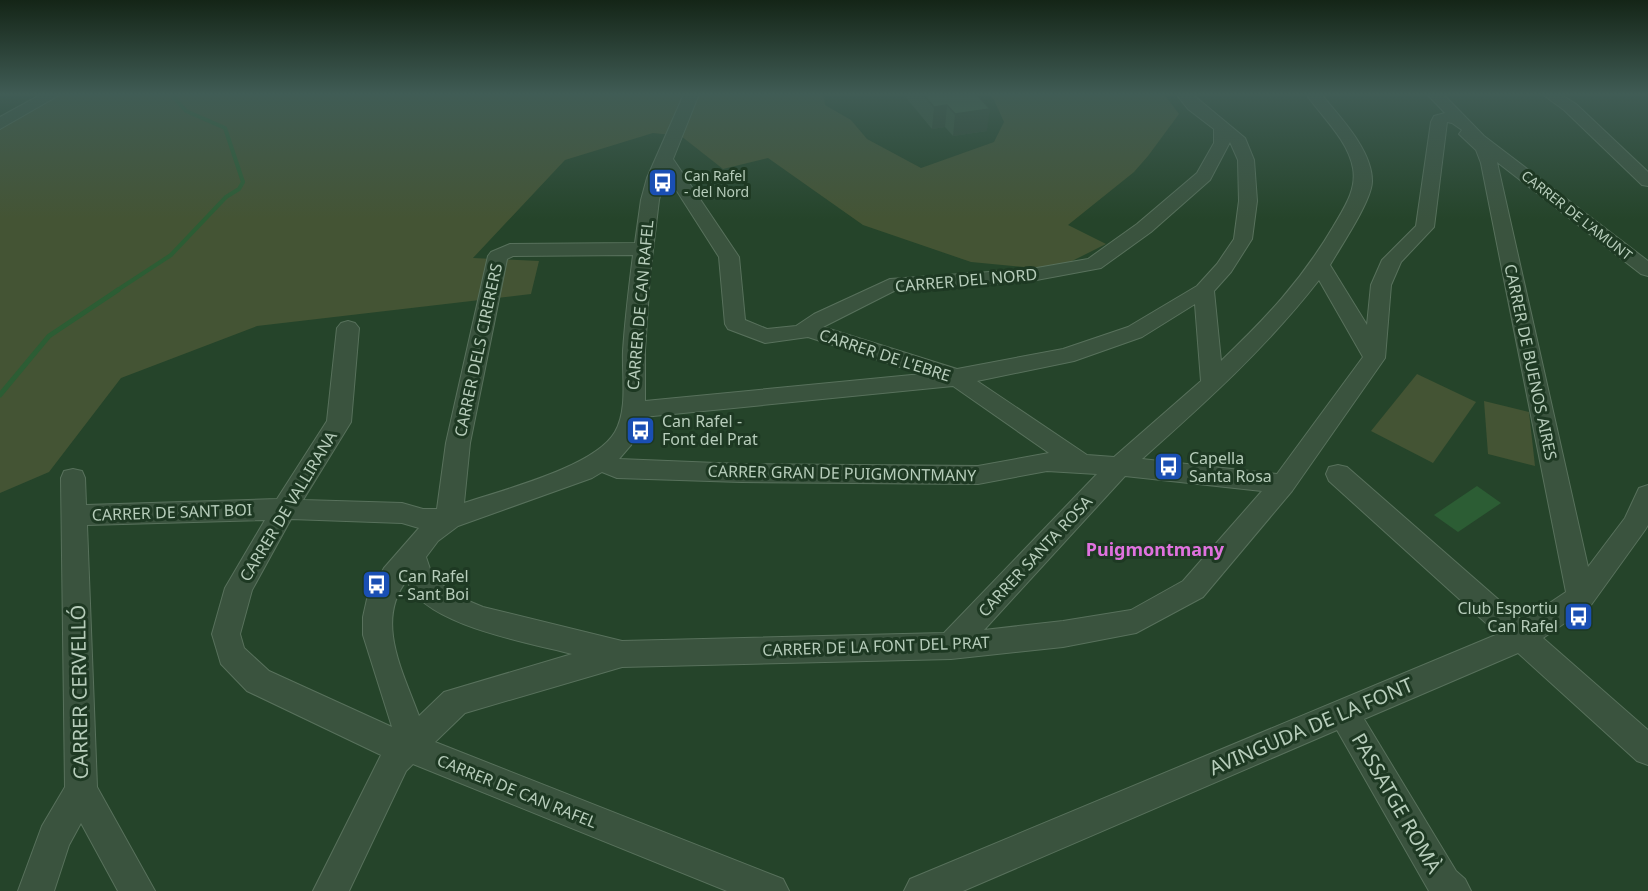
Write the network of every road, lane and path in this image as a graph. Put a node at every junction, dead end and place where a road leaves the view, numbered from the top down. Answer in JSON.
{"nodes":[{"id":1,"x":674,"y":136,"type":"edge"},
{"id":2,"x":1222,"y":136,"type":"edge"},
{"id":3,"x":1232,"y":136,"type":"edge"},
{"id":4,"x":1346,"y":136,"type":"edge"},
{"id":5,"x":1452,"y":136,"type":"edge"},
{"id":6,"x":1467,"y":136,"type":"edge"},
{"id":7,"x":1468,"y":136,"type":"edge"},
{"id":8,"x":1600,"y":136,"type":"edge"},
{"id":9,"x":664,"y":158,"type":"junction"},
{"id":10,"x":1648,"y":181,"type":"edge"},
{"id":11,"x":644,"y":249,"type":"junction"},
{"id":12,"x":1320,"y":265,"type":"junction"},
{"id":13,"x":1648,"y":270,"type":"edge"},
{"id":14,"x":1204,"y":290,"type":"junction"},
{"id":15,"x":348,"y":328,"type":"dead end"},
{"id":16,"x":806,"y":329,"type":"junction"},
{"id":17,"x":1374,"y":355,"type":"junction"},
{"id":18,"x":956,"y":377,"type":"junction"},
{"id":19,"x":1212,"y":382,"type":"junction"},
{"id":20,"x":632,"y":410,"type":"junction"},
{"id":21,"x":602,"y":461,"type":"junction"},
{"id":22,"x":1082,"y":464,"type":"junction"},
{"id":23,"x":1119,"y":466,"type":"junction"},
{"id":24,"x":1338,"y":474,"type":"dead end"},
{"id":25,"x":73,"y":478,"type":"dead end"},
{"id":26,"x":1283,"y":484,"type":"junction"},
{"id":27,"x":1648,"y":495,"type":"edge"},
{"id":28,"x":284,"y":509,"type":"junction"},
{"id":29,"x":74,"y":515,"type":"junction"},
{"id":30,"x":449,"y":519,"type":"junction"},
{"id":31,"x":411,"y":553,"type":"junction"},
{"id":32,"x":1581,"y":597,"type":"junction"},
{"id":33,"x":1521,"y":638,"type":"junction"},
{"id":34,"x":951,"y":646,"type":"junction"},
{"id":35,"x":622,"y":654,"type":"junction"},
{"id":36,"x":1344,"y":713,"type":"junction"},
{"id":37,"x":414,"y":743,"type":"junction"},
{"id":38,"x":1648,"y":750,"type":"edge"},
{"id":39,"x":81,"y":790,"type":"junction"},
{"id":40,"x":36,"y":891,"type":"edge"},
{"id":41,"x":137,"y":891,"type":"edge"},
{"id":42,"x":331,"y":891,"type":"edge"},
{"id":43,"x":771,"y":891,"type":"edge"},
{"id":44,"x":921,"y":891,"type":"edge"},
{"id":45,"x":1453,"y":891,"type":"edge"}],
"edges":[{"from":1,"to":9,"type":"street","name":"CARRER DE CAN RAFEL"},
{"from":2,"to":16,"type":"street","name":"CARRER DEL NORD"},
{"from":3,"to":14,"type":"street"},
{"from":4,"to":12,"type":"street"},
{"from":5,"to":17,"type":"street","name":"CARRER DE LA FONT DEL PRAT"},
{"from":6,"to":32,"type":"street","name":"CARRER DE BUENOS AIRES"},
{"from":7,"to":13,"type":"street","name":"CARRER DE L'AMUNT"},
{"from":8,"to":10,"type":"street"},
{"from":9,"to":11,"type":"street","name":"CARRER DE CAN RAFEL"},
{"from":9,"to":16,"type":"street","name":"CARRER DEL NORD"},
{"from":11,"to":20,"type":"street","name":"CARRER DE CAN RAFEL"},
{"from":11,"to":30,"type":"street","name":"CARRER DELS CIRERERS"},
{"from":12,"to":17,"type":"street"},
{"from":12,"to":19,"type":"street"},
{"from":14,"to":18,"type":"street"},
{"from":14,"to":19,"type":"street"},
{"from":15,"to":28,"type":"street","name":"CARRER DE VALLIRANA"},
{"from":16,"to":18,"type":"street","name":"CARRER DE L'EBRE"},
{"from":17,"to":26,"type":"street","name":"CARRER DE LA FONT DEL PRAT"},
{"from":18,"to":20,"type":"street"},
{"from":18,"to":22,"type":"street","name":"CARRER DE L'EBRE"},
{"from":19,"to":23,"type":"street"},
{"from":20,"to":21,"type":"street","name":"CARRER DE CAN RAFEL"},
{"from":21,"to":22,"type":"street","name":"CARRER GRAN DE PUIGMONTMANY"},
{"from":21,"to":30,"type":"street","name":"CARRER DE CAN RAFEL"},
{"from":22,"to":23,"type":"street","name":"CARRER GRAN DE PUIGMONTMANY"},
{"from":23,"to":26,"type":"street","name":"CARRER GRAN DE PUIGMONTMANY"},
{"from":23,"to":34,"type":"street","name":"CARRER SANTA ROSA"},
{"from":24,"to":33,"type":"street"},
{"from":25,"to":29,"type":"street","name":"CARRER CERVELLÓ"},
{"from":26,"to":34,"type":"street","name":"CARRER DE LA FONT DEL PRAT"},
{"from":27,"to":32,"type":"street","name":"AVINGUDA DE LA FONT"},
{"from":28,"to":29,"type":"street","name":"CARRER DE SANT BOI"},
{"from":28,"to":30,"type":"street","name":"CARRER DE SANT BOI"},
{"from":28,"to":37,"type":"street","name":"CARRER DE VALLIRANA"},
{"from":29,"to":39,"type":"street","name":"CARRER CERVELLÓ"},
{"from":30,"to":31,"type":"street","name":"CARRER DE CAN RAFEL"},
{"from":31,"to":35,"type":"street","name":"CARRER DE LA FONT DEL PRAT"},
{"from":31,"to":37,"type":"street","name":"CARRER DE CAN RAFEL"},
{"from":32,"to":33,"type":"street","name":"AVINGUDA DE LA FONT"},
{"from":33,"to":36,"type":"street","name":"AVINGUDA DE LA FONT"},
{"from":33,"to":38,"type":"street"},
{"from":34,"to":35,"type":"street","name":"CARRER DE LA FONT DEL PRAT"},
{"from":35,"to":37,"type":"street"},
{"from":36,"to":44,"type":"street","name":"AVINGUDA DE LA FONT"},
{"from":36,"to":45,"type":"street","name":"PASSATGE ROMÀ"},
{"from":37,"to":42,"type":"street"},
{"from":37,"to":43,"type":"street","name":"CARRER DE CAN RAFEL"},
{"from":39,"to":40,"type":"street"},
{"from":39,"to":41,"type":"street","name":"CARRER CERVELLÓ"}]}
